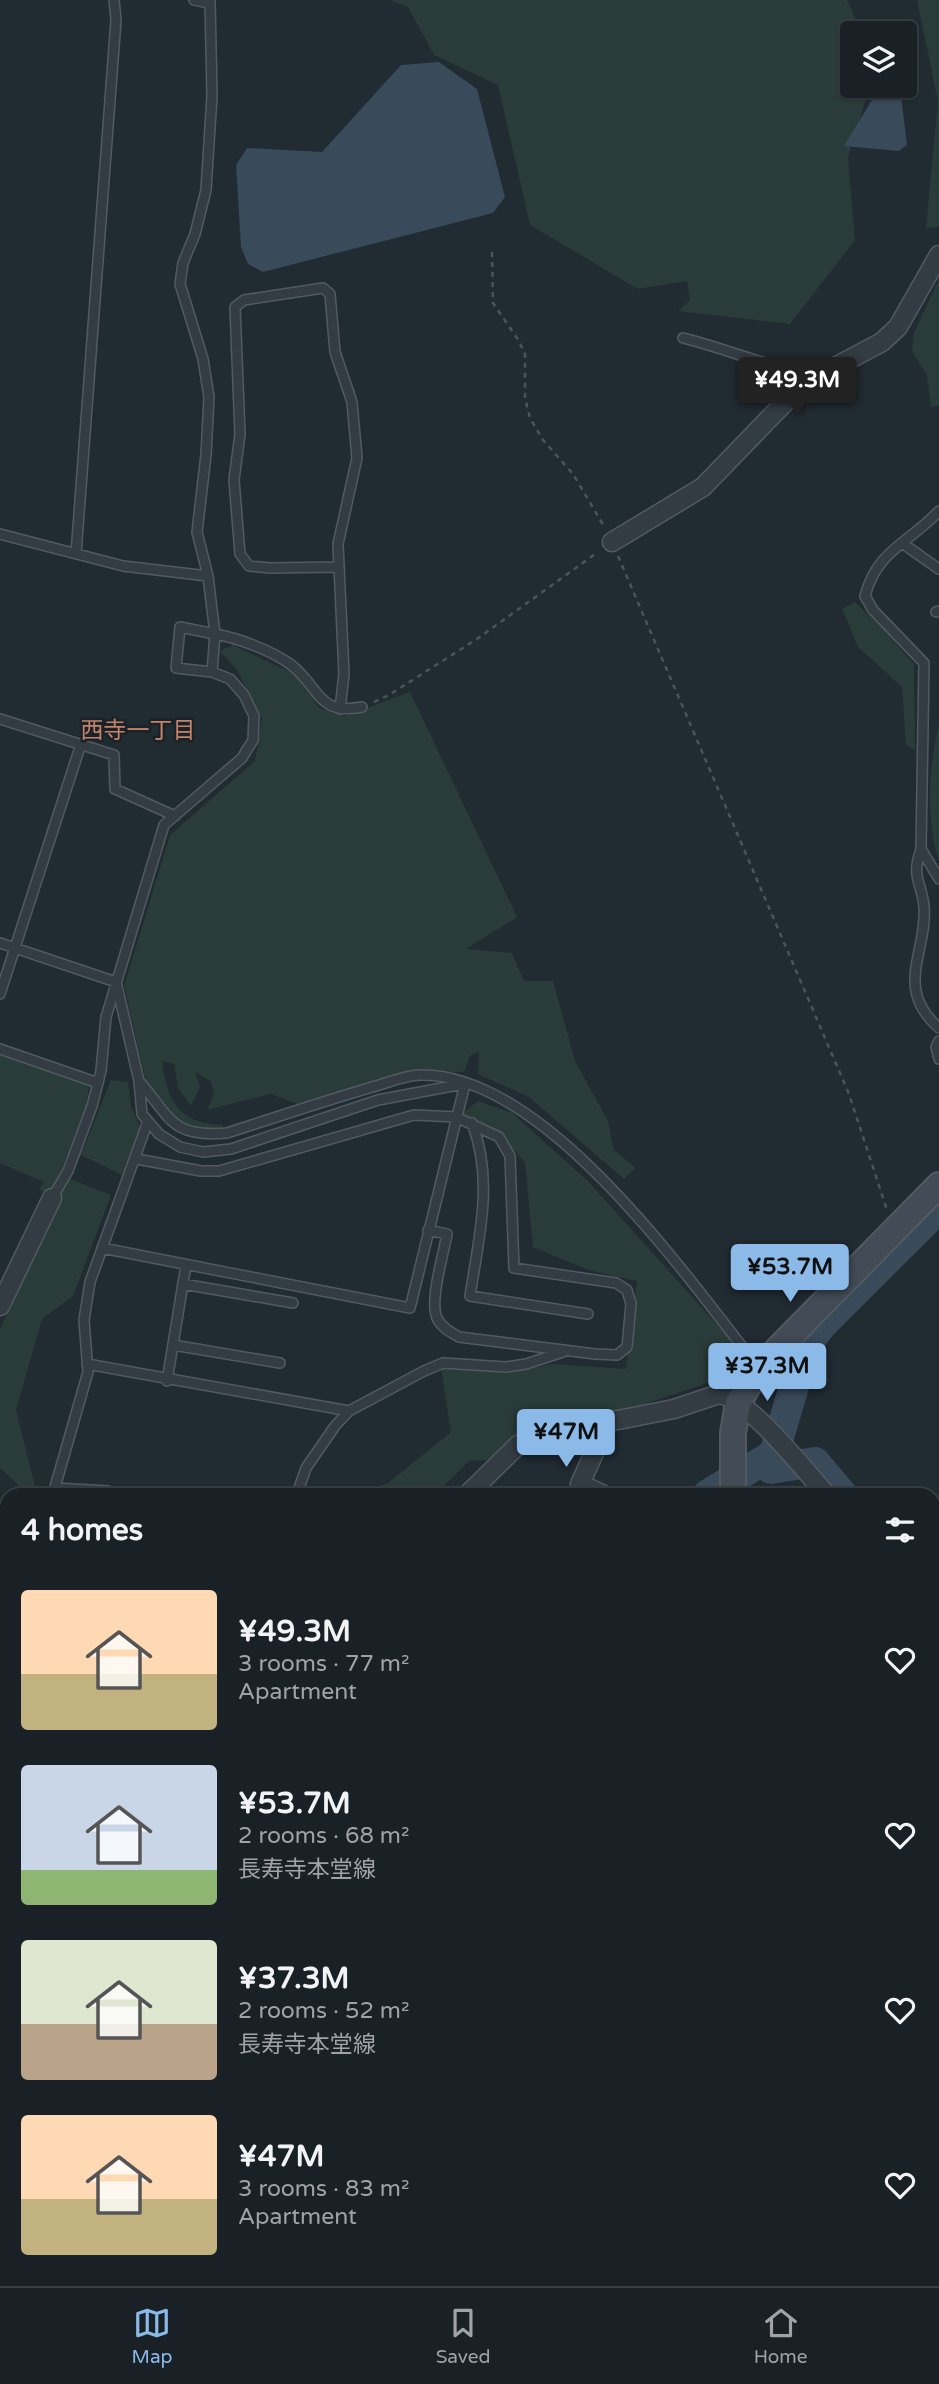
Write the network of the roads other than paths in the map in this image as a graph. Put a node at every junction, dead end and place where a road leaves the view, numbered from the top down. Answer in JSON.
{"nodes":[{"id":1,"x":114,"y":0,"type":"edge"},
{"id":2,"x":194,"y":0,"type":"edge"},
{"id":3,"x":209,"y":2,"type":"edge"},
{"id":4,"x":939,"y":255,"type":"edge"},
{"id":5,"x":683,"y":338,"type":"dead end"},
{"id":6,"x":818,"y":376,"type":"junction"},
{"id":7,"x":939,"y":511,"type":"edge"},
{"id":8,"x":0,"y":534,"type":"edge"},
{"id":9,"x":612,"y":542,"type":"road end"},
{"id":10,"x":901,"y":543,"type":"junction"},
{"id":11,"x":76,"y":554,"type":"junction"},
{"id":12,"x":339,"y":567,"type":"junction"},
{"id":13,"x":939,"y":569,"type":"edge"},
{"id":14,"x":208,"y":576,"type":"junction"},
{"id":15,"x":215,"y":634,"type":"junction"},
{"id":16,"x":212,"y":672,"type":"junction"},
{"id":17,"x":362,"y":707,"type":"road end"},
{"id":18,"x":340,"y":709,"type":"junction"},
{"id":19,"x":0,"y":719,"type":"edge"},
{"id":20,"x":80,"y":747,"type":"junction"},
{"id":21,"x":175,"y":816,"type":"junction"},
{"id":22,"x":922,"y":849,"type":"junction"},
{"id":23,"x":939,"y":879,"type":"edge"},
{"id":24,"x":0,"y":943,"type":"edge"},
{"id":25,"x":16,"y":948,"type":"junction"},
{"id":26,"x":116,"y":982,"type":"junction"},
{"id":27,"x":0,"y":994,"type":"edge"},
{"id":28,"x":939,"y":1028,"type":"edge"},
{"id":29,"x":939,"y":1041,"type":"edge"},
{"id":30,"x":0,"y":1049,"type":"edge"},
{"id":31,"x":939,"y":1059,"type":"edge"},
{"id":32,"x":139,"y":1081,"type":"junction"},
{"id":33,"x":98,"y":1083,"type":"junction"},
{"id":34,"x":465,"y":1084,"type":"junction"},
{"id":35,"x":456,"y":1117,"type":"junction"},
{"id":36,"x":148,"y":1121,"type":"junction"},
{"id":37,"x":472,"y":1123,"type":"junction"},
{"id":38,"x":137,"y":1159,"type":"junction"},
{"id":39,"x":939,"y":1185,"type":"edge"},
{"id":40,"x":52,"y":1198,"type":"joint"},
{"id":41,"x":428,"y":1230,"type":"junction"},
{"id":42,"x":102,"y":1248,"type":"junction"},
{"id":43,"x":186,"y":1265,"type":"junction"},
{"id":44,"x":8,"y":1269,"type":"edge"},
{"id":45,"x":183,"y":1284,"type":"junction"},
{"id":46,"x":293,"y":1303,"type":"dead end"},
{"id":47,"x":0,"y":1306,"type":"edge"},
{"id":48,"x":588,"y":1314,"type":"dead end"},
{"id":49,"x":173,"y":1345,"type":"junction"},
{"id":50,"x":568,"y":1351,"type":"junction"},
{"id":51,"x":280,"y":1363,"type":"dead end"},
{"id":52,"x":87,"y":1364,"type":"junction"},
{"id":53,"x":759,"y":1368,"type":"junction"},
{"id":54,"x":167,"y":1381,"type":"junction"},
{"id":55,"x":738,"y":1403,"type":"junction"},
{"id":56,"x":349,"y":1411,"type":"junction"},
{"id":57,"x":609,"y":1420,"type":"junction"},
{"id":58,"x":733,"y":1483,"type":"edge"},
{"id":59,"x":55,"y":1488,"type":"edge"},
{"id":60,"x":299,"y":1488,"type":"edge"},
{"id":61,"x":474,"y":1488,"type":"edge"},
{"id":62,"x":589,"y":1488,"type":"edge"},
{"id":63,"x":821,"y":1488,"type":"edge"}],
"edges":[{"from":1,"to":11,"type":"lane"},
{"from":2,"to":3,"type":"lane"},
{"from":3,"to":14,"type":"lane"},
{"from":4,"to":6,"type":"street"},
{"from":5,"to":6,"type":"lane"},
{"from":6,"to":9,"type":"street"},
{"from":7,"to":10,"type":"lane"},
{"from":8,"to":11,"type":"lane"},
{"from":10,"to":13,"type":"lane"},
{"from":10,"to":22,"type":"lane"},
{"from":11,"to":14,"type":"lane"},
{"from":12,"to":12,"type":"lane"},
{"from":12,"to":18,"type":"lane"},
{"from":14,"to":15,"type":"lane"},
{"from":15,"to":16,"type":"lane"},
{"from":15,"to":16,"type":"lane"},
{"from":15,"to":18,"type":"lane"},
{"from":16,"to":21,"type":"lane"},
{"from":17,"to":18,"type":"lane"},
{"from":19,"to":20,"type":"lane"},
{"from":20,"to":21,"type":"lane"},
{"from":20,"to":25,"type":"lane"},
{"from":21,"to":26,"type":"lane"},
{"from":22,"to":23,"type":"lane"},
{"from":22,"to":28,"type":"lane"},
{"from":24,"to":25,"type":"lane"},
{"from":25,"to":26,"type":"lane"},
{"from":25,"to":27,"type":"lane"},
{"from":26,"to":32,"type":"lane"},
{"from":26,"to":33,"type":"lane"},
{"from":29,"to":31,"type":"lane"},
{"from":30,"to":33,"type":"lane"},
{"from":32,"to":34,"type":"lane"},
{"from":32,"to":36,"type":"lane"},
{"from":33,"to":40,"type":"lane"},
{"from":34,"to":35,"type":"lane"},
{"from":34,"to":36,"type":"lane"},
{"from":34,"to":53,"type":"lane"},
{"from":35,"to":37,"type":"lane"},
{"from":35,"to":38,"type":"lane"},
{"from":35,"to":41,"type":"lane"},
{"from":36,"to":38,"type":"lane"},
{"from":37,"to":48,"type":"lane"},
{"from":37,"to":50,"type":"lane"},
{"from":38,"to":42,"type":"lane"},
{"from":39,"to":53,"type":"main road"},
{"from":40,"to":44,"type":"street"},
{"from":41,"to":43,"type":"lane"},
{"from":41,"to":50,"type":"lane"},
{"from":42,"to":43,"type":"lane"},
{"from":42,"to":52,"type":"lane"},
{"from":43,"to":45,"type":"lane"},
{"from":44,"to":47,"type":"street"},
{"from":45,"to":46,"type":"lane"},
{"from":45,"to":49,"type":"lane"},
{"from":49,"to":51,"type":"lane"},
{"from":49,"to":54,"type":"lane"},
{"from":50,"to":56,"type":"lane"},
{"from":52,"to":54,"type":"lane"},
{"from":52,"to":59,"type":"lane"},
{"from":53,"to":55,"type":"main road"},
{"from":54,"to":56,"type":"lane"},
{"from":55,"to":57,"type":"street"},
{"from":55,"to":58,"type":"main road"},
{"from":55,"to":63,"type":"street"},
{"from":56,"to":60,"type":"lane"},
{"from":57,"to":61,"type":"street"},
{"from":57,"to":62,"type":"street"}]}
